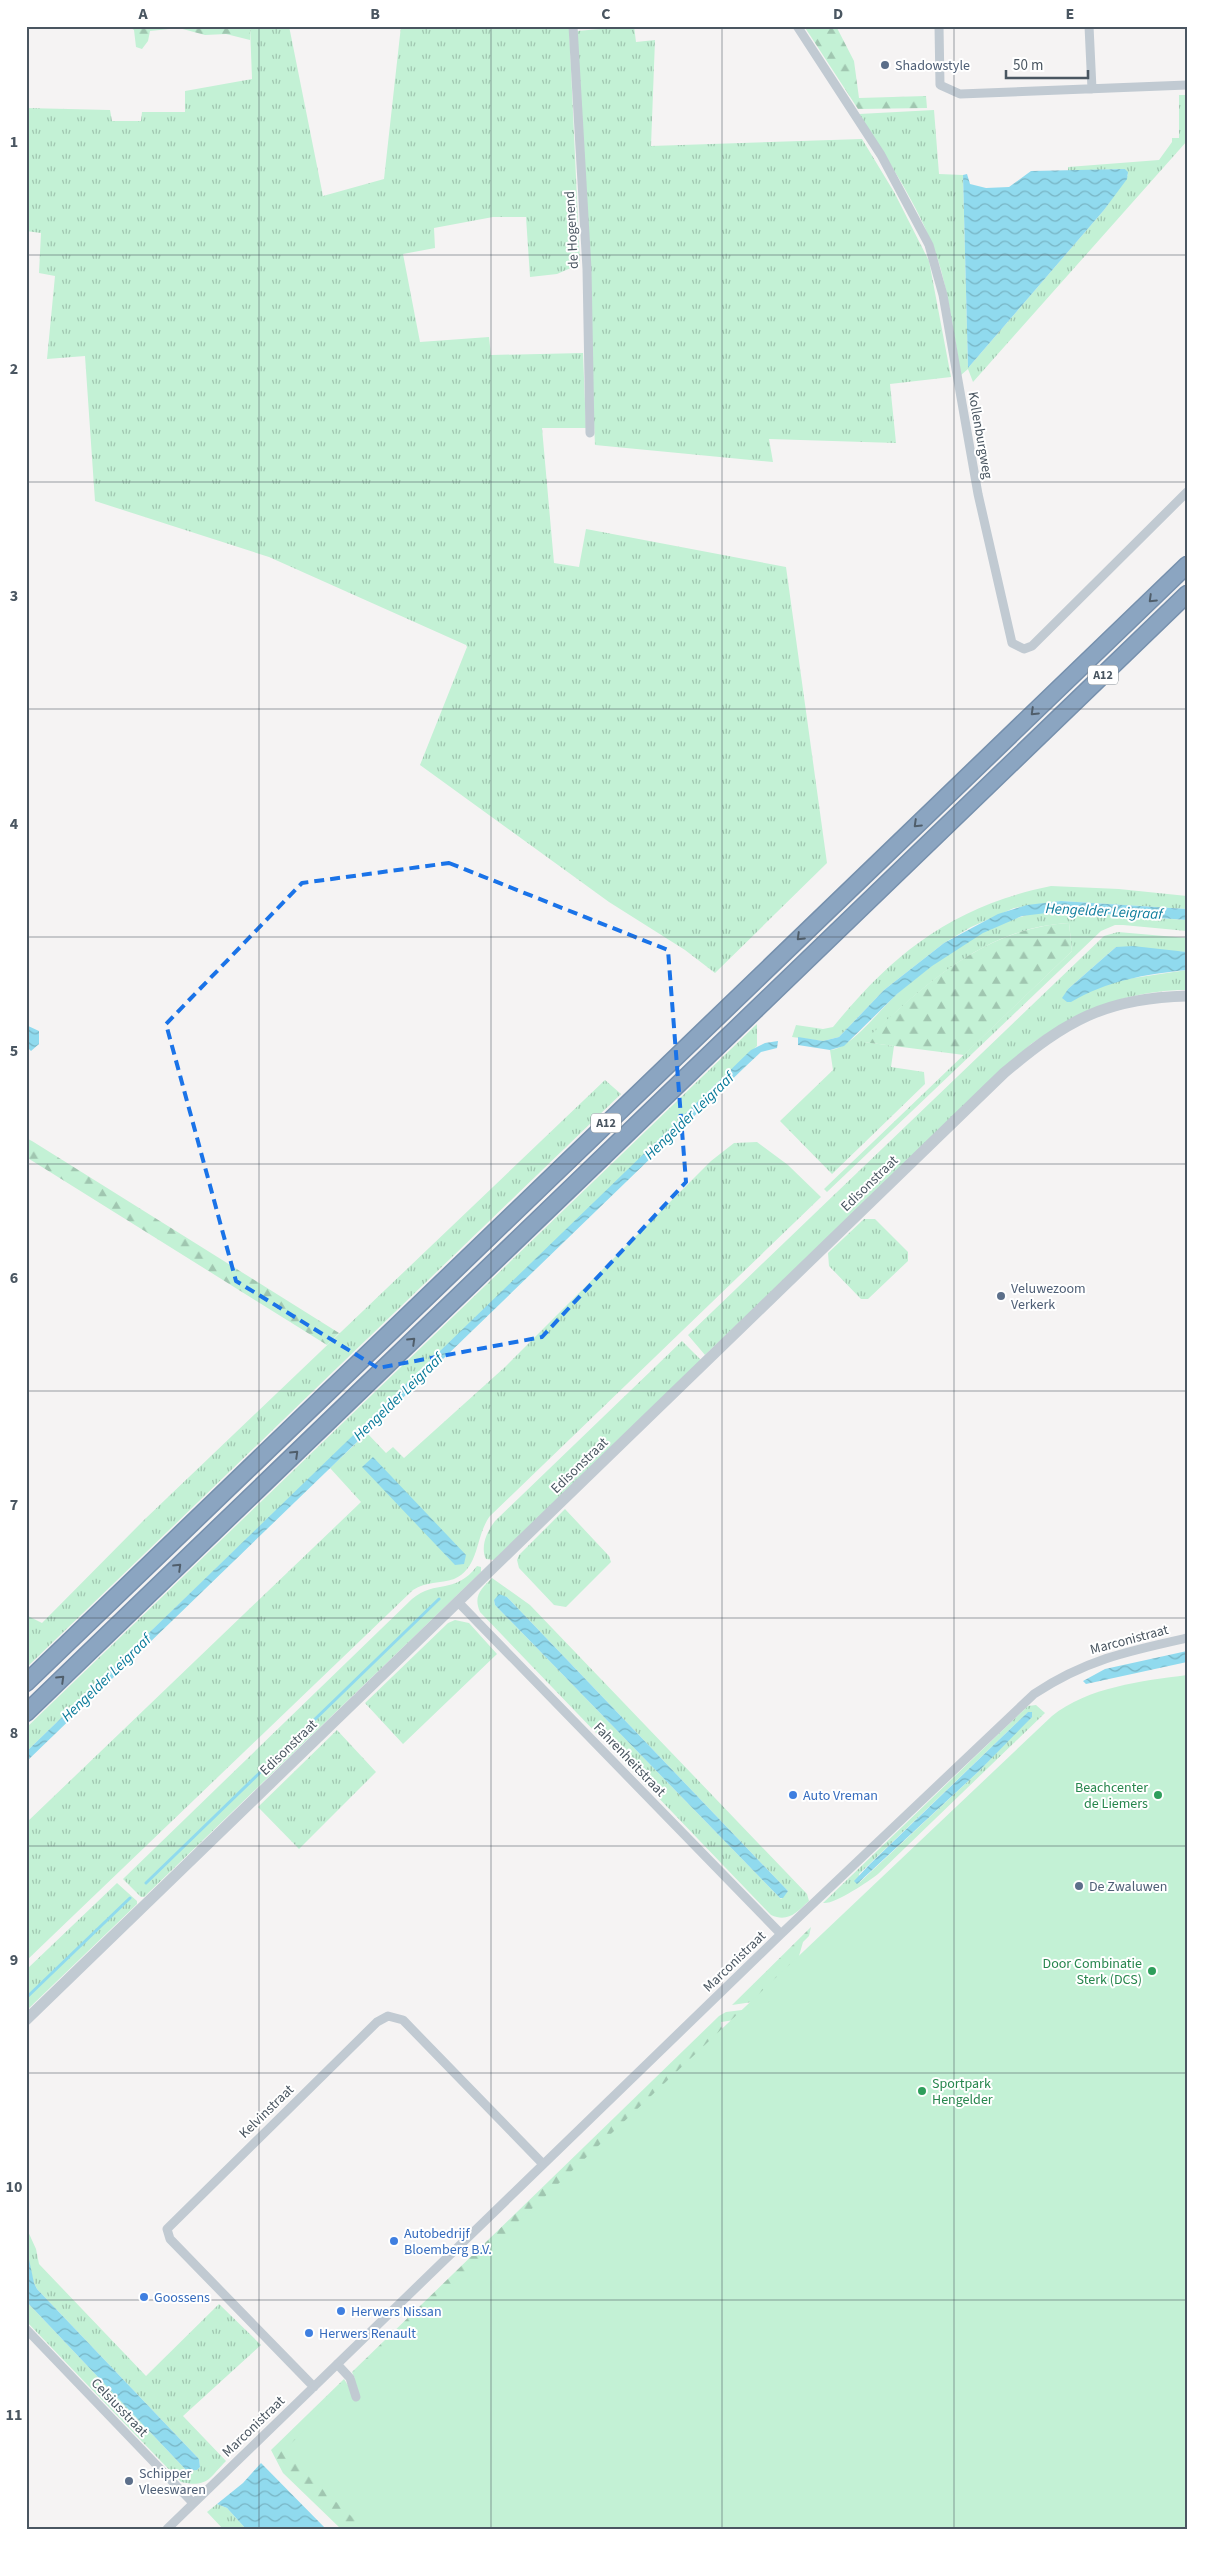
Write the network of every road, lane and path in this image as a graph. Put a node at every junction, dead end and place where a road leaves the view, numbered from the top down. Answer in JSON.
{"nodes":[{"id":1,"x":573,"y":26,"type":"edge"},
{"id":2,"x":797,"y":26,"type":"edge"},
{"id":3,"x":939,"y":26,"type":"edge"},
{"id":4,"x":1089,"y":26,"type":"edge"},
{"id":5,"x":1187,"y":85,"type":"edge"},
{"id":6,"x":1092,"y":89,"type":"junction"},
{"id":7,"x":590,"y":433,"type":"dead end"},
{"id":8,"x":1187,"y":492,"type":"edge"},
{"id":9,"x":1187,"y":565,"type":"edge"},
{"id":10,"x":1187,"y":594,"type":"edge"},
{"id":11,"x":1187,"y":996,"type":"edge"},
{"id":12,"x":458,"y":1602,"type":"junction"},
{"id":13,"x":1187,"y":1638,"type":"edge"},
{"id":14,"x":26,"y":1683,"type":"edge"},
{"id":15,"x":26,"y":1713,"type":"edge"},
{"id":16,"x":781,"y":1934,"type":"junction"},
{"id":17,"x":26,"y":2020,"type":"edge"},
{"id":18,"x":543,"y":2164,"type":"junction"},
{"id":19,"x":26,"y":2329,"type":"edge"},
{"id":20,"x":337,"y":2364,"type":"junction"},
{"id":21,"x":314,"y":2386,"type":"junction"},
{"id":22,"x":356,"y":2397,"type":"dead end"},
{"id":23,"x":193,"y":2503,"type":"junction"},
{"id":24,"x":167,"y":2529,"type":"edge"}],
"edges":[{"from":1,"to":7,"type":"street","name":"de Hogenend"},
{"from":2,"to":8,"type":"street","name":"Kollenburgweg"},
{"from":3,"to":6,"type":"street"},
{"from":4,"to":6,"type":"street"},
{"from":5,"to":6,"type":"street"},
{"from":9,"to":14,"type":"highway","number":"A12","one_way":true},
{"from":15,"to":10,"type":"highway","number":"A12","one_way":true},
{"from":11,"to":12,"type":"street","name":"Edisonstraat"},
{"from":12,"to":16,"type":"street","name":"Fahrenheitstraat"},
{"from":12,"to":17,"type":"street","name":"Edisonstraat"},
{"from":13,"to":16,"type":"street","name":"Marconistraat"},
{"from":16,"to":18,"type":"street","name":"Marconistraat"},
{"from":18,"to":20,"type":"street","name":"Marconistraat"},
{"from":18,"to":21,"type":"street","name":"Kelvinstraat"},
{"from":19,"to":23,"type":"street","name":"Celsiusstraat"},
{"from":20,"to":21,"type":"street","name":"Marconistraat"},
{"from":20,"to":22,"type":"street"},
{"from":21,"to":23,"type":"street","name":"Marconistraat"},
{"from":23,"to":24,"type":"street","name":"Marconistraat"}]}
